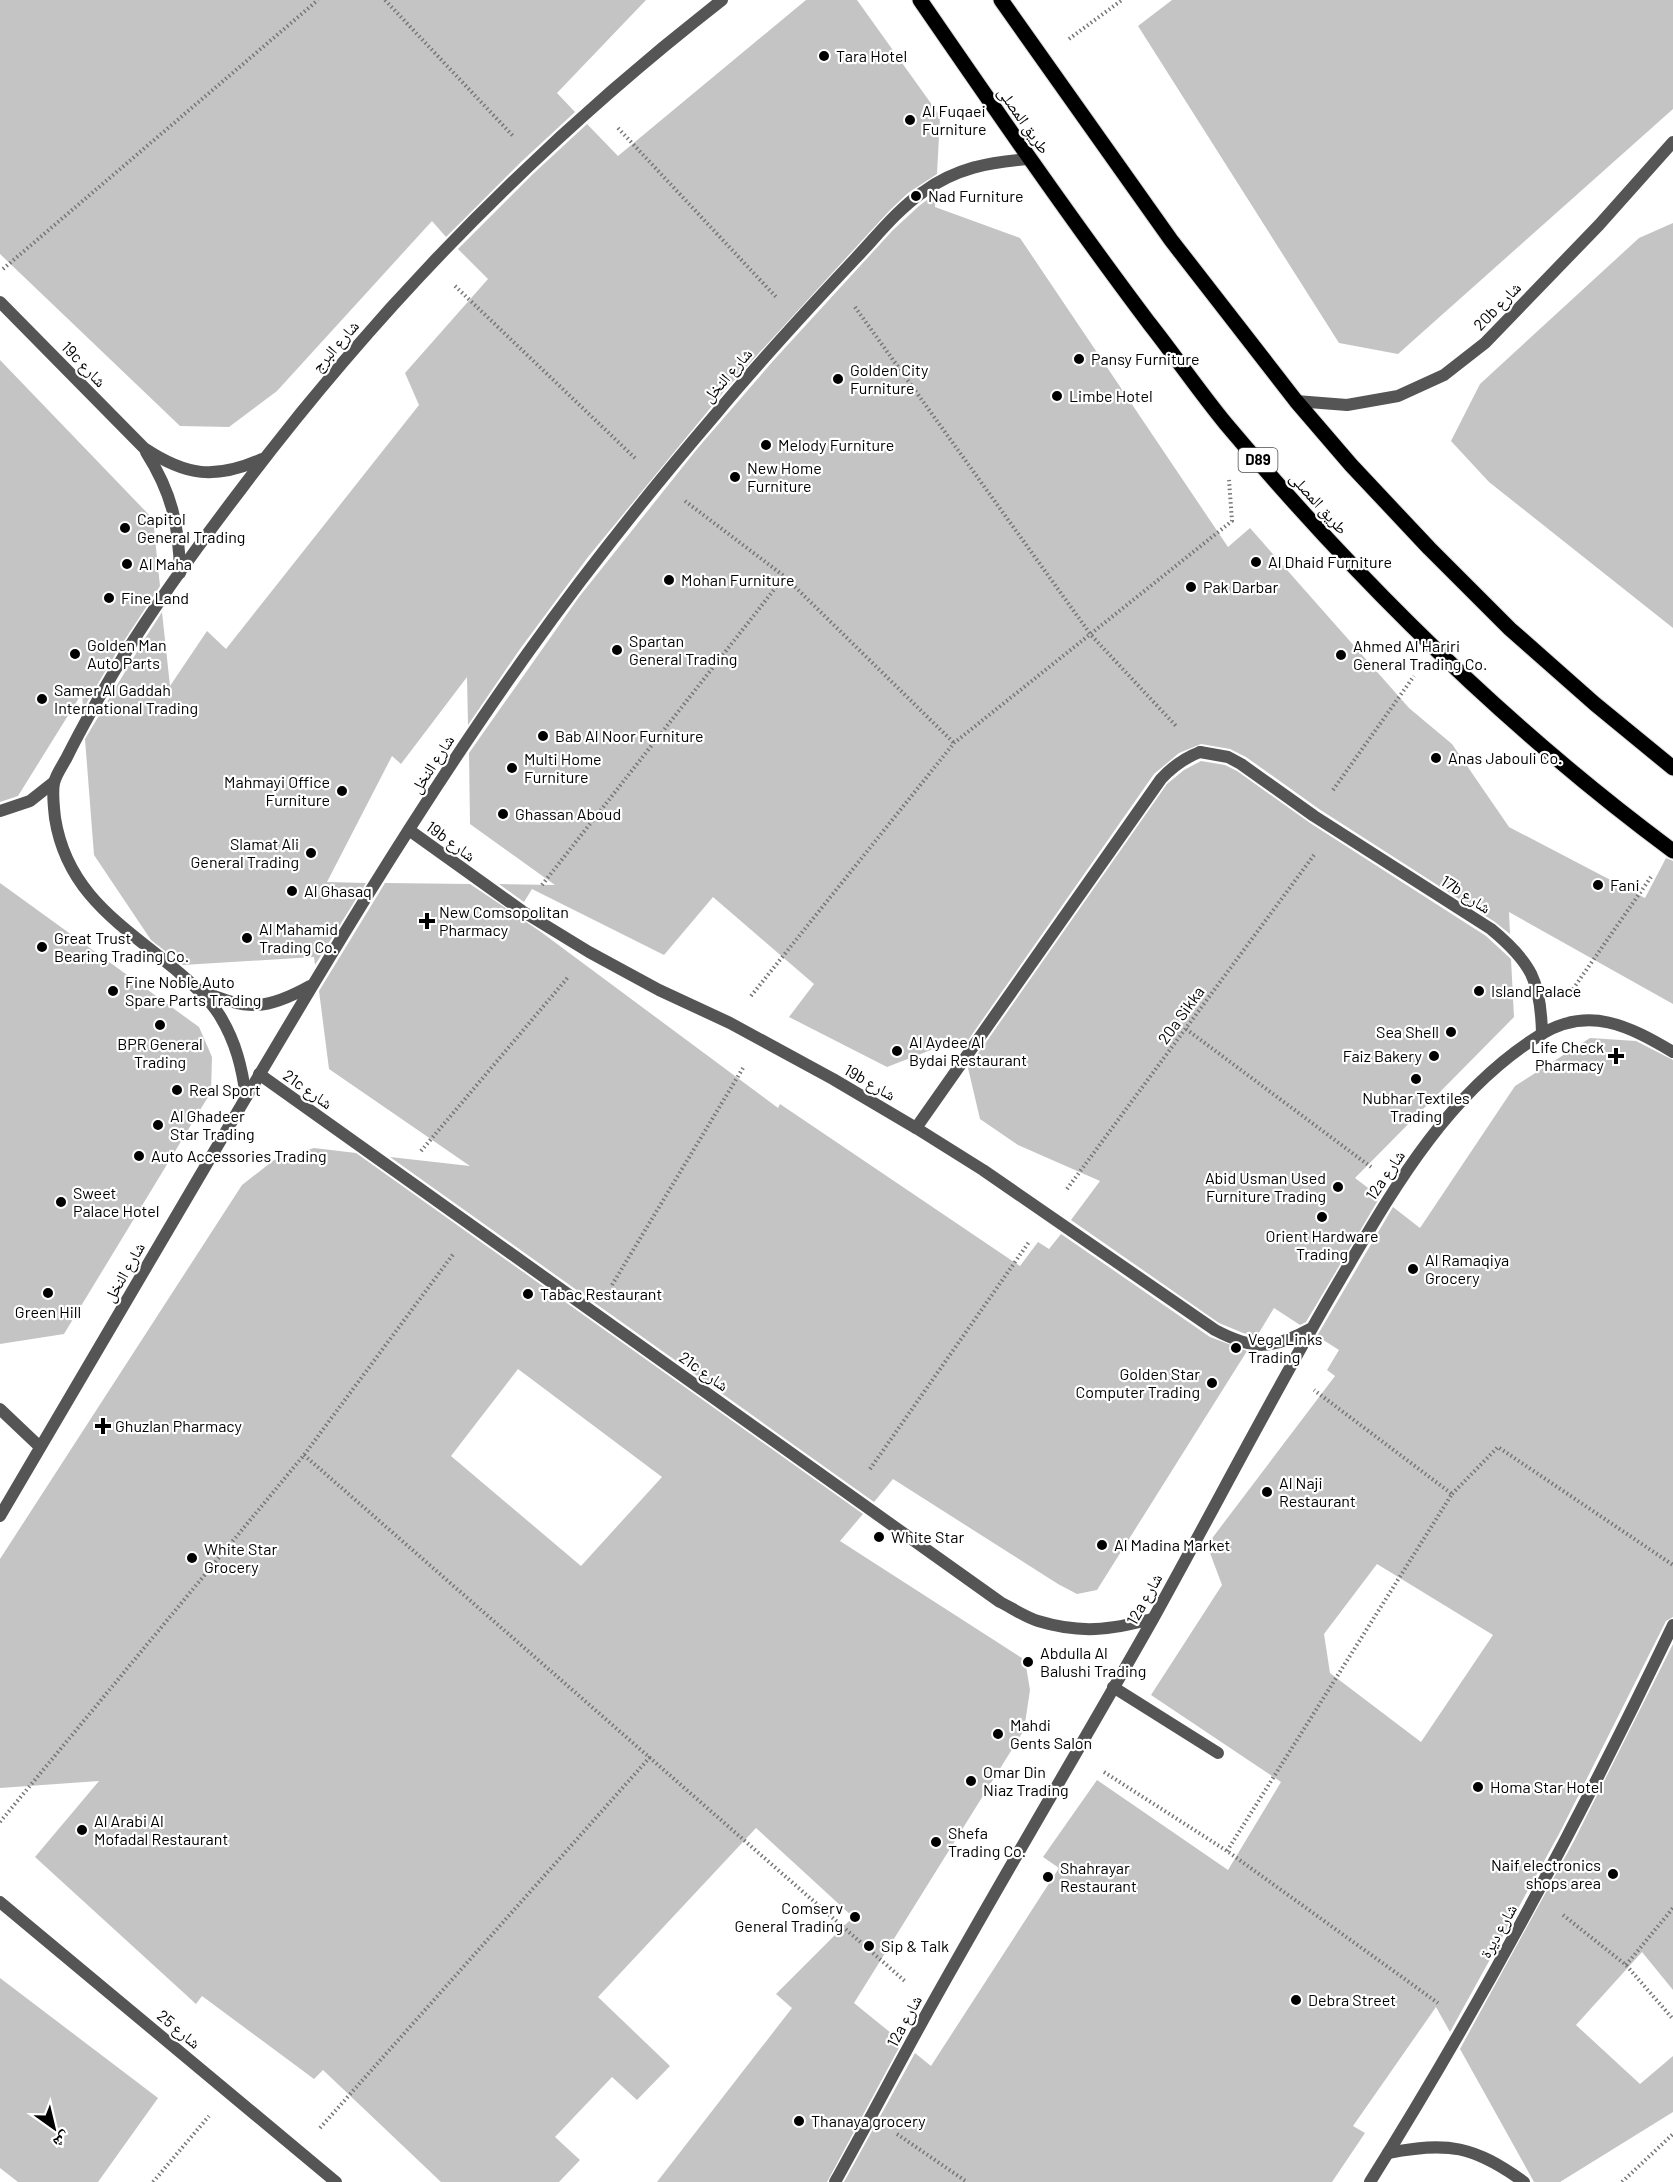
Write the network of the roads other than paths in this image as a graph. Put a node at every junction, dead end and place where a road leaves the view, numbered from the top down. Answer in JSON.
{"nodes":[{"id":1,"x":722,"y":0,"type":"edge"},
{"id":2,"x":920,"y":0,"type":"edge"},
{"id":3,"x":1001,"y":0,"type":"edge"},
{"id":4,"x":1673,"y":142,"type":"edge"},
{"id":5,"x":1029,"y":159,"type":"junction"},
{"id":6,"x":0,"y":302,"type":"edge"},
{"id":7,"x":1296,"y":401,"type":"junction"},
{"id":8,"x":144,"y":448,"type":"junction"},
{"id":9,"x":265,"y":458,"type":"junction"},
{"id":10,"x":180,"y":573,"type":"junction"},
{"id":11,"x":1673,"y":768,"type":"edge"},
{"id":12,"x":54,"y":782,"type":"junction"},
{"id":13,"x":0,"y":811,"type":"edge"},
{"id":14,"x":409,"y":831,"type":"junction"},
{"id":15,"x":1671,"y":850,"type":"edge"},
{"id":16,"x":311,"y":985,"type":"junction"},
{"id":17,"x":201,"y":991,"type":"junction"},
{"id":18,"x":1542,"y":1034,"type":"junction"},
{"id":19,"x":1673,"y":1052,"type":"edge"},
{"id":20,"x":260,"y":1074,"type":"junction"},
{"id":21,"x":246,"y":1097,"type":"junction"},
{"id":22,"x":916,"y":1128,"type":"junction"},
{"id":23,"x":1311,"y":1329,"type":"junction"},
{"id":24,"x":0,"y":1409,"type":"edge"},
{"id":25,"x":40,"y":1447,"type":"junction"},
{"id":26,"x":0,"y":1516,"type":"edge"},
{"id":27,"x":1152,"y":1619,"type":"junction"},
{"id":28,"x":1673,"y":1624,"type":"edge"},
{"id":29,"x":1113,"y":1687,"type":"junction"},
{"id":30,"x":1218,"y":1753,"type":"dead end"},
{"id":31,"x":0,"y":1902,"type":"edge"},
{"id":32,"x":1388,"y":2153,"type":"junction"},
{"id":33,"x":336,"y":2182,"type":"edge"},
{"id":34,"x":835,"y":2182,"type":"edge"},
{"id":35,"x":1370,"y":2182,"type":"edge"},
{"id":36,"x":1524,"y":2182,"type":"edge"}],
"edges":[{"from":1,"to":9,"type":"street","name":"شارع البرج"},
{"from":2,"to":5,"type":"main road","name":"طريق المصلى","number":"D89"},
{"from":3,"to":7,"type":"main road"},
{"from":4,"to":7,"type":"street","name":"20b شارع"},
{"from":5,"to":14,"type":"street","name":"شارع النخل"},
{"from":5,"to":15,"type":"main road","name":"طريق المصلى","number":"D89"},
{"from":6,"to":8,"type":"street","name":"19c شارع"},
{"from":7,"to":11,"type":"main road"},
{"from":8,"to":9,"type":"street","name":"19c شارع"},
{"from":8,"to":10,"type":"street","name":"19c شارع"},
{"from":9,"to":10,"type":"street","name":"شارع البرج"},
{"from":10,"to":12,"type":"street","name":"شارع البرج"},
{"from":12,"to":13,"type":"street"},
{"from":12,"to":17,"type":"street"},
{"from":14,"to":16,"type":"street","name":"شارع النخل"},
{"from":14,"to":22,"type":"street","name":"19b شارع"},
{"from":16,"to":17,"type":"street"},
{"from":16,"to":20,"type":"street","name":"شارع النخل"},
{"from":17,"to":21,"type":"street"},
{"from":18,"to":19,"type":"street"},
{"from":18,"to":22,"type":"street","name":"17b شارع"},
{"from":18,"to":23,"type":"street","name":"12a شارع"},
{"from":20,"to":21,"type":"street","name":"شارع النخل"},
{"from":20,"to":27,"type":"street","name":"21c شارع"},
{"from":21,"to":25,"type":"street","name":"شارع النخل"},
{"from":22,"to":23,"type":"street","name":"19b شارع"},
{"from":23,"to":27,"type":"street","name":"12a شارع"},
{"from":24,"to":25,"type":"street"},
{"from":25,"to":26,"type":"street","name":"شارع النخل"},
{"from":27,"to":29,"type":"street","name":"12a شارع"},
{"from":28,"to":32,"type":"street","name":"شارع ديرة"},
{"from":29,"to":30,"type":"street"},
{"from":29,"to":34,"type":"street","name":"12a شارع"},
{"from":31,"to":33,"type":"street","name":"شارع 25"},
{"from":32,"to":35,"type":"street","name":"شارع ديرة"},
{"from":32,"to":36,"type":"street"}]}
